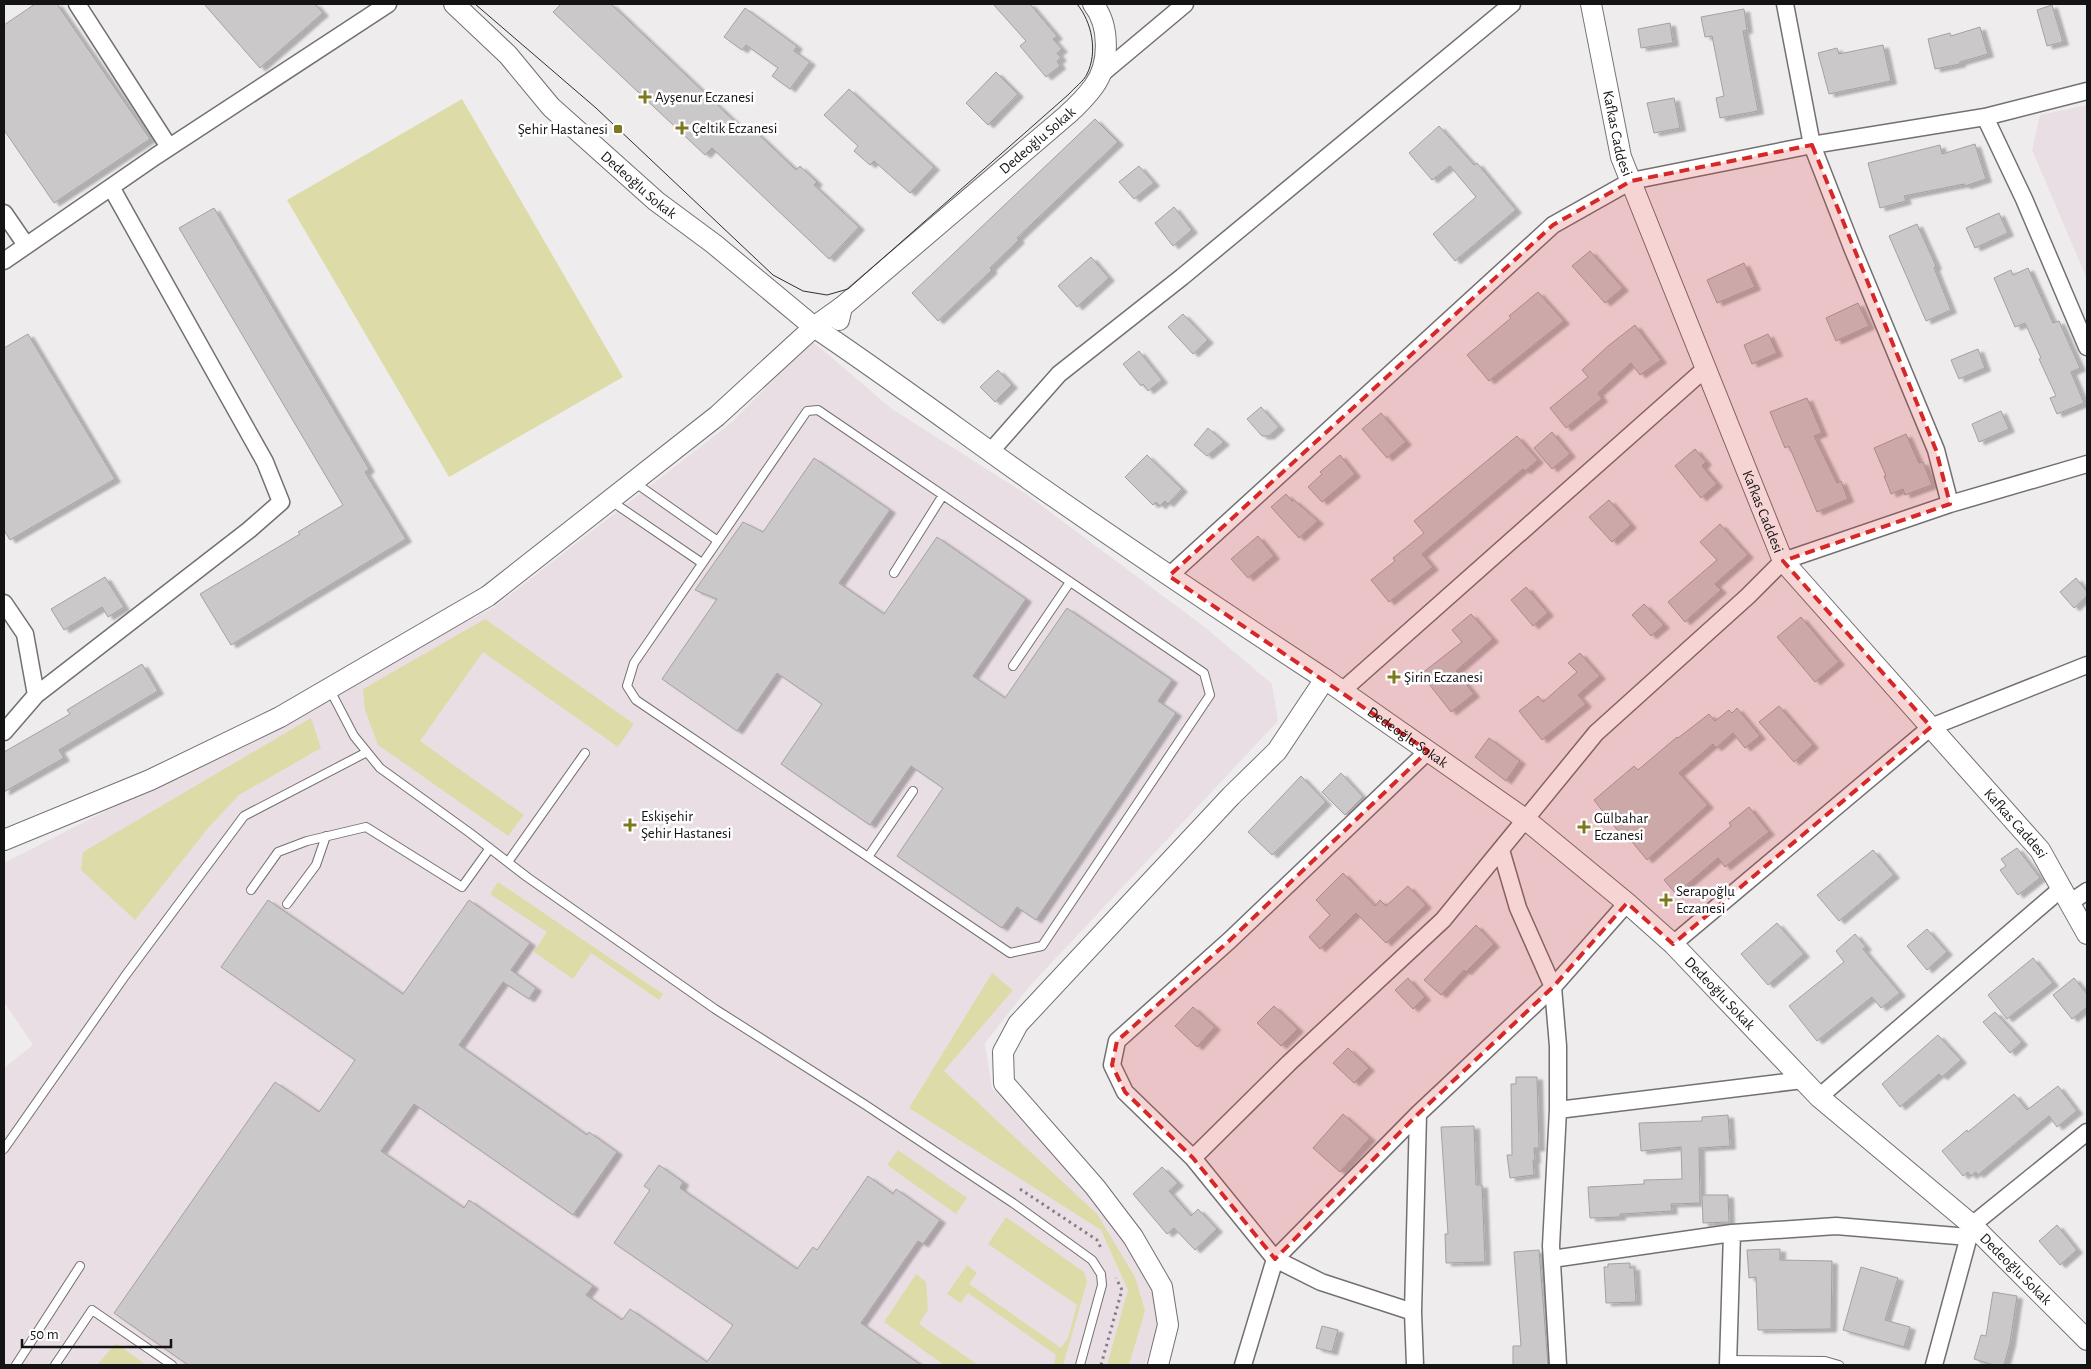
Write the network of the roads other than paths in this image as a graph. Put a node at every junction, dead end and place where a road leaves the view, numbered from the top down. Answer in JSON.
{"nodes":[{"id":1,"x":76,"y":4,"type":"edge"},
{"id":2,"x":388,"y":4,"type":"edge"},
{"id":3,"x":454,"y":4,"type":"edge"},
{"id":4,"x":1093,"y":4,"type":"edge"},
{"id":5,"x":1185,"y":4,"type":"edge"},
{"id":6,"x":1512,"y":4,"type":"edge"},
{"id":7,"x":1591,"y":4,"type":"edge"},
{"id":8,"x":1784,"y":4,"type":"edge"},
{"id":9,"x":1099,"y":76,"type":"junction"},
{"id":10,"x":2087,"y":91,"type":"edge"},
{"id":11,"x":1985,"y":118,"type":"junction"},
{"id":12,"x":1812,"y":145,"type":"junction"},
{"id":13,"x":169,"y":148,"type":"junction"},
{"id":14,"x":1630,"y":181,"type":"junction"},
{"id":15,"x":111,"y":187,"type":"junction"},
{"id":16,"x":4,"y":213,"type":"edge"},
{"id":17,"x":26,"y":245,"type":"junction"},
{"id":18,"x":4,"y":260,"type":"edge"},
{"id":19,"x":842,"y":307,"type":"junction"},
{"id":20,"x":814,"y":327,"type":"junction"},
{"id":21,"x":843,"y":346,"type":"junction"},
{"id":22,"x":2087,"y":346,"type":"edge"},
{"id":23,"x":1706,"y":368,"type":"junction"},
{"id":24,"x":990,"y":451,"type":"junction"},
{"id":25,"x":2087,"y":464,"type":"edge"},
{"id":26,"x":634,"y":482,"type":"junction"},
{"id":27,"x":943,"y":495,"type":"junction"},
{"id":28,"x":610,"y":500,"type":"junction"},
{"id":29,"x":1950,"y":504,"type":"junction"},
{"id":30,"x":718,"y":541,"type":"junction"},
{"id":31,"x":1783,"y":561,"type":"junction"},
{"id":32,"x":702,"y":564,"type":"junction"},
{"id":33,"x":894,"y":573,"type":"dead end"},
{"id":34,"x":1169,"y":576,"type":"junction"},
{"id":35,"x":1070,"y":582,"type":"junction"},
{"id":36,"x":4,"y":603,"type":"edge"},
{"id":37,"x":2087,"y":665,"type":"edge"},
{"id":38,"x":1012,"y":666,"type":"dead end"},
{"id":39,"x":1325,"y":679,"type":"junction"},
{"id":40,"x":329,"y":688,"type":"junction"},
{"id":41,"x":1343,"y":690,"type":"junction"},
{"id":42,"x":36,"y":695,"type":"junction"},
{"id":43,"x":1931,"y":727,"type":"junction"},
{"id":44,"x":4,"y":732,"type":"edge"},
{"id":45,"x":1428,"y":750,"type":"junction"},
{"id":46,"x":367,"y":752,"type":"junction"},
{"id":47,"x":585,"y":753,"type":"dead end"},
{"id":48,"x":913,"y":791,"type":"dead end"},
{"id":49,"x":1525,"y":819,"type":"junction"},
{"id":50,"x":326,"y":836,"type":"junction"},
{"id":51,"x":4,"y":840,"type":"edge"},
{"id":52,"x":490,"y":848,"type":"junction"},
{"id":53,"x":1500,"y":850,"type":"junction"},
{"id":54,"x":868,"y":857,"type":"junction"},
{"id":55,"x":508,"y":862,"type":"junction"},
{"id":56,"x":251,"y":890,"type":"dead end"},
{"id":57,"x":2073,"y":894,"type":"edge"},
{"id":58,"x":1627,"y":903,"type":"junction"},
{"id":59,"x":287,"y":904,"type":"dead end"},
{"id":60,"x":2087,"y":934,"type":"edge"},
{"id":61,"x":1673,"y":944,"type":"junction"},
{"id":62,"x":1553,"y":987,"type":"junction"},
{"id":63,"x":1803,"y":1080,"type":"junction"},
{"id":64,"x":1819,"y":1097,"type":"junction"},
{"id":65,"x":1558,"y":1110,"type":"junction"},
{"id":66,"x":1418,"y":1114,"type":"junction"},
{"id":67,"x":2087,"y":1132,"type":"edge"},
{"id":68,"x":4,"y":1149,"type":"edge"},
{"id":69,"x":1193,"y":1158,"type":"junction"},
{"id":70,"x":1970,"y":1231,"type":"junction"},
{"id":71,"x":1732,"y":1233,"type":"junction"},
{"id":72,"x":1274,"y":1259,"type":"junction"},
{"id":73,"x":1552,"y":1259,"type":"junction"},
{"id":74,"x":80,"y":1266,"type":"dead end"},
{"id":75,"x":1413,"y":1312,"type":"junction"},
{"id":76,"x":2087,"y":1340,"type":"edge"},
{"id":77,"x":1728,"y":1362,"type":"edge"},
{"id":78,"x":16,"y":1365,"type":"edge"},
{"id":79,"x":55,"y":1365,"type":"edge"},
{"id":80,"x":172,"y":1365,"type":"edge"},
{"id":81,"x":1080,"y":1365,"type":"edge"},
{"id":82,"x":1158,"y":1365,"type":"edge"},
{"id":83,"x":1243,"y":1365,"type":"edge"},
{"id":84,"x":1415,"y":1365,"type":"edge"},
{"id":85,"x":1558,"y":1365,"type":"edge"},
{"id":86,"x":1840,"y":1365,"type":"edge"},
{"id":87,"x":1934,"y":1365,"type":"edge"}],
"edges":[{"from":1,"to":13,"type":"street"},
{"from":2,"to":13,"type":"street"},
{"from":3,"to":20,"type":"street","name":"Dedeoğlu Sokak"},
{"from":4,"to":9,"type":"street","name":"Dedeoğlu Sokak"},
{"from":5,"to":9,"type":"street"},
{"from":6,"to":24,"type":"street"},
{"from":7,"to":14,"type":"street","name":"Kafkas Caddesi"},
{"from":8,"to":12,"type":"street"},
{"from":9,"to":19,"type":"street","name":"Dedeoğlu Sokak"},
{"from":10,"to":11,"type":"street"},
{"from":11,"to":12,"type":"street"},
{"from":11,"to":22,"type":"street"},
{"from":12,"to":14,"type":"street"},
{"from":12,"to":29,"type":"street"},
{"from":13,"to":15,"type":"street"},
{"from":14,"to":23,"type":"street","name":"Kafkas Caddesi"},
{"from":14,"to":34,"type":"street"},
{"from":15,"to":17,"type":"street"},
{"from":15,"to":42,"type":"street"},
{"from":16,"to":17,"type":"street"},
{"from":17,"to":18,"type":"street"},
{"from":19,"to":20,"type":"street","name":"Dedeoğlu Sokak"},
{"from":19,"to":21,"type":"street"},
{"from":20,"to":21,"type":"street","name":"Dedeoğlu Sokak"},
{"from":20,"to":26,"type":"street"},
{"from":21,"to":24,"type":"street","name":"Dedeoğlu Sokak"},
{"from":23,"to":31,"type":"street","name":"Kafkas Caddesi"},
{"from":23,"to":41,"type":"street"},
{"from":24,"to":34,"type":"street","name":"Dedeoğlu Sokak"},
{"from":25,"to":29,"type":"street"},
{"from":26,"to":28,"type":"street"},
{"from":26,"to":30,"type":"lane"},
{"from":27,"to":30,"type":"lane"},
{"from":27,"to":33,"type":"lane"},
{"from":27,"to":35,"type":"lane"},
{"from":28,"to":32,"type":"lane"},
{"from":28,"to":40,"type":"street"},
{"from":29,"to":31,"type":"street"},
{"from":30,"to":32,"type":"lane"},
{"from":31,"to":43,"type":"street","name":"Kafkas Caddesi"},
{"from":31,"to":49,"type":"street"},
{"from":32,"to":54,"type":"lane"},
{"from":34,"to":39,"type":"street","name":"Dedeoğlu Sokak"},
{"from":35,"to":38,"type":"lane"},
{"from":35,"to":54,"type":"lane"},
{"from":36,"to":42,"type":"street"},
{"from":37,"to":43,"type":"street"},
{"from":39,"to":41,"type":"street","name":"Dedeoğlu Sokak"},
{"from":39,"to":82,"type":"street"},
{"from":40,"to":46,"type":"lane"},
{"from":40,"to":51,"type":"street"},
{"from":41,"to":45,"type":"street","name":"Dedeoğlu Sokak"},
{"from":42,"to":44,"type":"street"},
{"from":43,"to":57,"type":"street","name":"Kafkas Caddesi"},
{"from":43,"to":61,"type":"street"},
{"from":45,"to":49,"type":"street","name":"Dedeoğlu Sokak"},
{"from":45,"to":69,"type":"street"},
{"from":46,"to":52,"type":"lane"},
{"from":46,"to":68,"type":"lane"},
{"from":47,"to":55,"type":"lane"},
{"from":48,"to":54,"type":"lane"},
{"from":49,"to":53,"type":"street"},
{"from":49,"to":58,"type":"street","name":"Dedeoğlu Sokak"},
{"from":50,"to":52,"type":"lane"},
{"from":50,"to":56,"type":"lane"},
{"from":50,"to":59,"type":"lane"},
{"from":52,"to":55,"type":"lane"},
{"from":53,"to":62,"type":"street"},
{"from":53,"to":69,"type":"street"},
{"from":55,"to":81,"type":"lane"},
{"from":57,"to":60,"type":"street","name":"Kafkas Caddesi"},
{"from":57,"to":64,"type":"street"},
{"from":58,"to":61,"type":"street","name":"Dedeoğlu Sokak"},
{"from":58,"to":62,"type":"street"},
{"from":61,"to":63,"type":"street","name":"Dedeoğlu Sokak"},
{"from":62,"to":65,"type":"street"},
{"from":62,"to":66,"type":"street"},
{"from":63,"to":64,"type":"street","name":"Dedeoğlu Sokak"},
{"from":63,"to":65,"type":"street"},
{"from":64,"to":70,"type":"street","name":"Dedeoğlu Sokak"},
{"from":65,"to":73,"type":"street"},
{"from":66,"to":72,"type":"street"},
{"from":66,"to":75,"type":"street"},
{"from":67,"to":70,"type":"street"},
{"from":69,"to":72,"type":"street"},
{"from":70,"to":71,"type":"street"},
{"from":70,"to":76,"type":"street","name":"Dedeoğlu Sokak"},
{"from":70,"to":87,"type":"street"},
{"from":71,"to":73,"type":"street"},
{"from":71,"to":77,"type":"street"},
{"from":72,"to":75,"type":"street"},
{"from":72,"to":83,"type":"street"},
{"from":73,"to":85,"type":"street"},
{"from":74,"to":78,"type":"lane"},
{"from":75,"to":84,"type":"street"},
{"from":77,"to":86,"type":"lane"},
{"from":79,"to":80,"type":"lane"}]}
